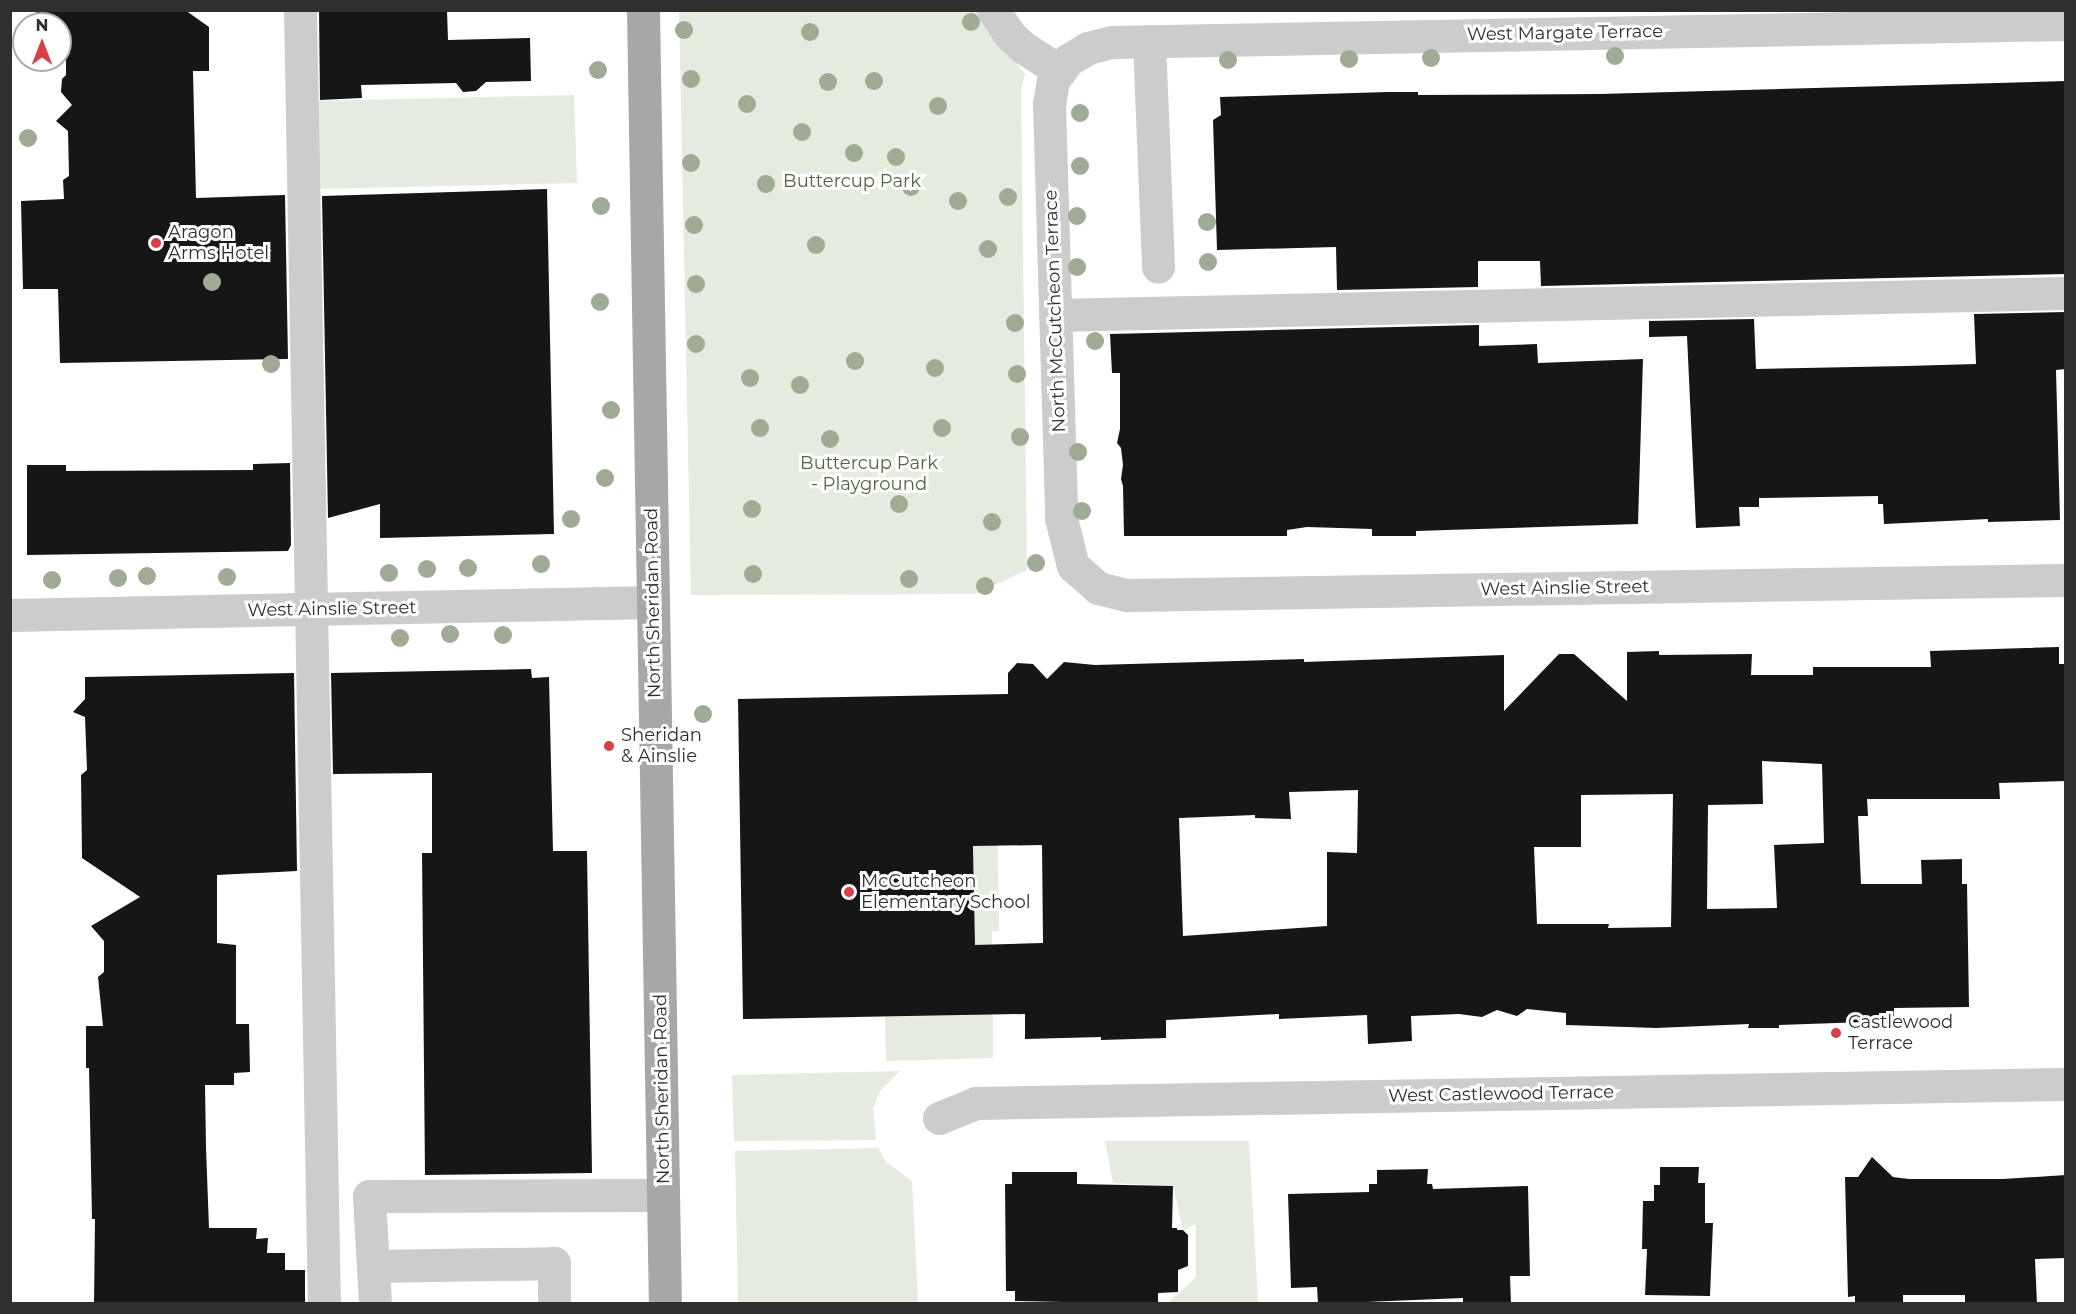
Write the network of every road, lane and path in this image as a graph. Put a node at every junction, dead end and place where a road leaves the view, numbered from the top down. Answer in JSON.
{"nodes":[{"id":1,"x":300,"y":10,"type":"edge"},
{"id":2,"x":643,"y":10,"type":"edge"},
{"id":3,"x":993,"y":10,"type":"edge"},
{"id":4,"x":1980,"y":18,"type":"edge"},
{"id":5,"x":2066,"y":24,"type":"edge"},
{"id":6,"x":1149,"y":41,"type":"junction"},
{"id":7,"x":1064,"y":66,"type":"junction"},
{"id":8,"x":1158,"y":267,"type":"dead end"},
{"id":9,"x":2066,"y":293,"type":"edge"},
{"id":10,"x":1055,"y":315,"type":"junction"},
{"id":11,"x":1073,"y":566,"type":"joint"},
{"id":12,"x":2066,"y":580,"type":"edge"},
{"id":13,"x":653,"y":602,"type":"junction"},
{"id":14,"x":311,"y":610,"type":"junction"},
{"id":15,"x":10,"y":615,"type":"edge"},
{"id":16,"x":2066,"y":1084,"type":"edge"},
{"id":17,"x":939,"y":1118,"type":"dead end"},
{"id":18,"x":663,"y":1195,"type":"junction"},
{"id":19,"x":373,"y":1266,"type":"junction"},
{"id":20,"x":324,"y":1304,"type":"edge"},
{"id":21,"x":375,"y":1304,"type":"edge"},
{"id":22,"x":554,"y":1304,"type":"edge"},
{"id":23,"x":665,"y":1304,"type":"edge"}],
"edges":[{"from":1,"to":14,"type":"street"},
{"from":2,"to":13,"type":"main road","name":"North Sheridan Road"},
{"from":3,"to":7,"type":"street"},
{"from":4,"to":5,"type":"street","name":"West Margate Terrace"},
{"from":4,"to":6,"type":"street","name":"West Margate Terrace"},
{"from":6,"to":7,"type":"street","name":"West Margate Terrace"},
{"from":6,"to":8,"type":"street"},
{"from":7,"to":10,"type":"street","name":"North McCutcheon Terrace"},
{"from":9,"to":10,"type":"street"},
{"from":10,"to":11,"type":"street","name":"North McCutcheon Terrace"},
{"from":11,"to":12,"type":"street","name":"West Ainslie Street"},
{"from":13,"to":14,"type":"street","name":"West Ainslie Street"},
{"from":13,"to":18,"type":"main road","name":"North Sheridan Road"},
{"from":14,"to":15,"type":"street","name":"West Ainslie Street"},
{"from":14,"to":20,"type":"street"},
{"from":16,"to":17,"type":"street","name":"West Castlewood Terrace"},
{"from":18,"to":19,"type":"street"},
{"from":18,"to":23,"type":"main road","name":"North Sheridan Road"},
{"from":19,"to":21,"type":"street"},
{"from":19,"to":22,"type":"street"}]}
